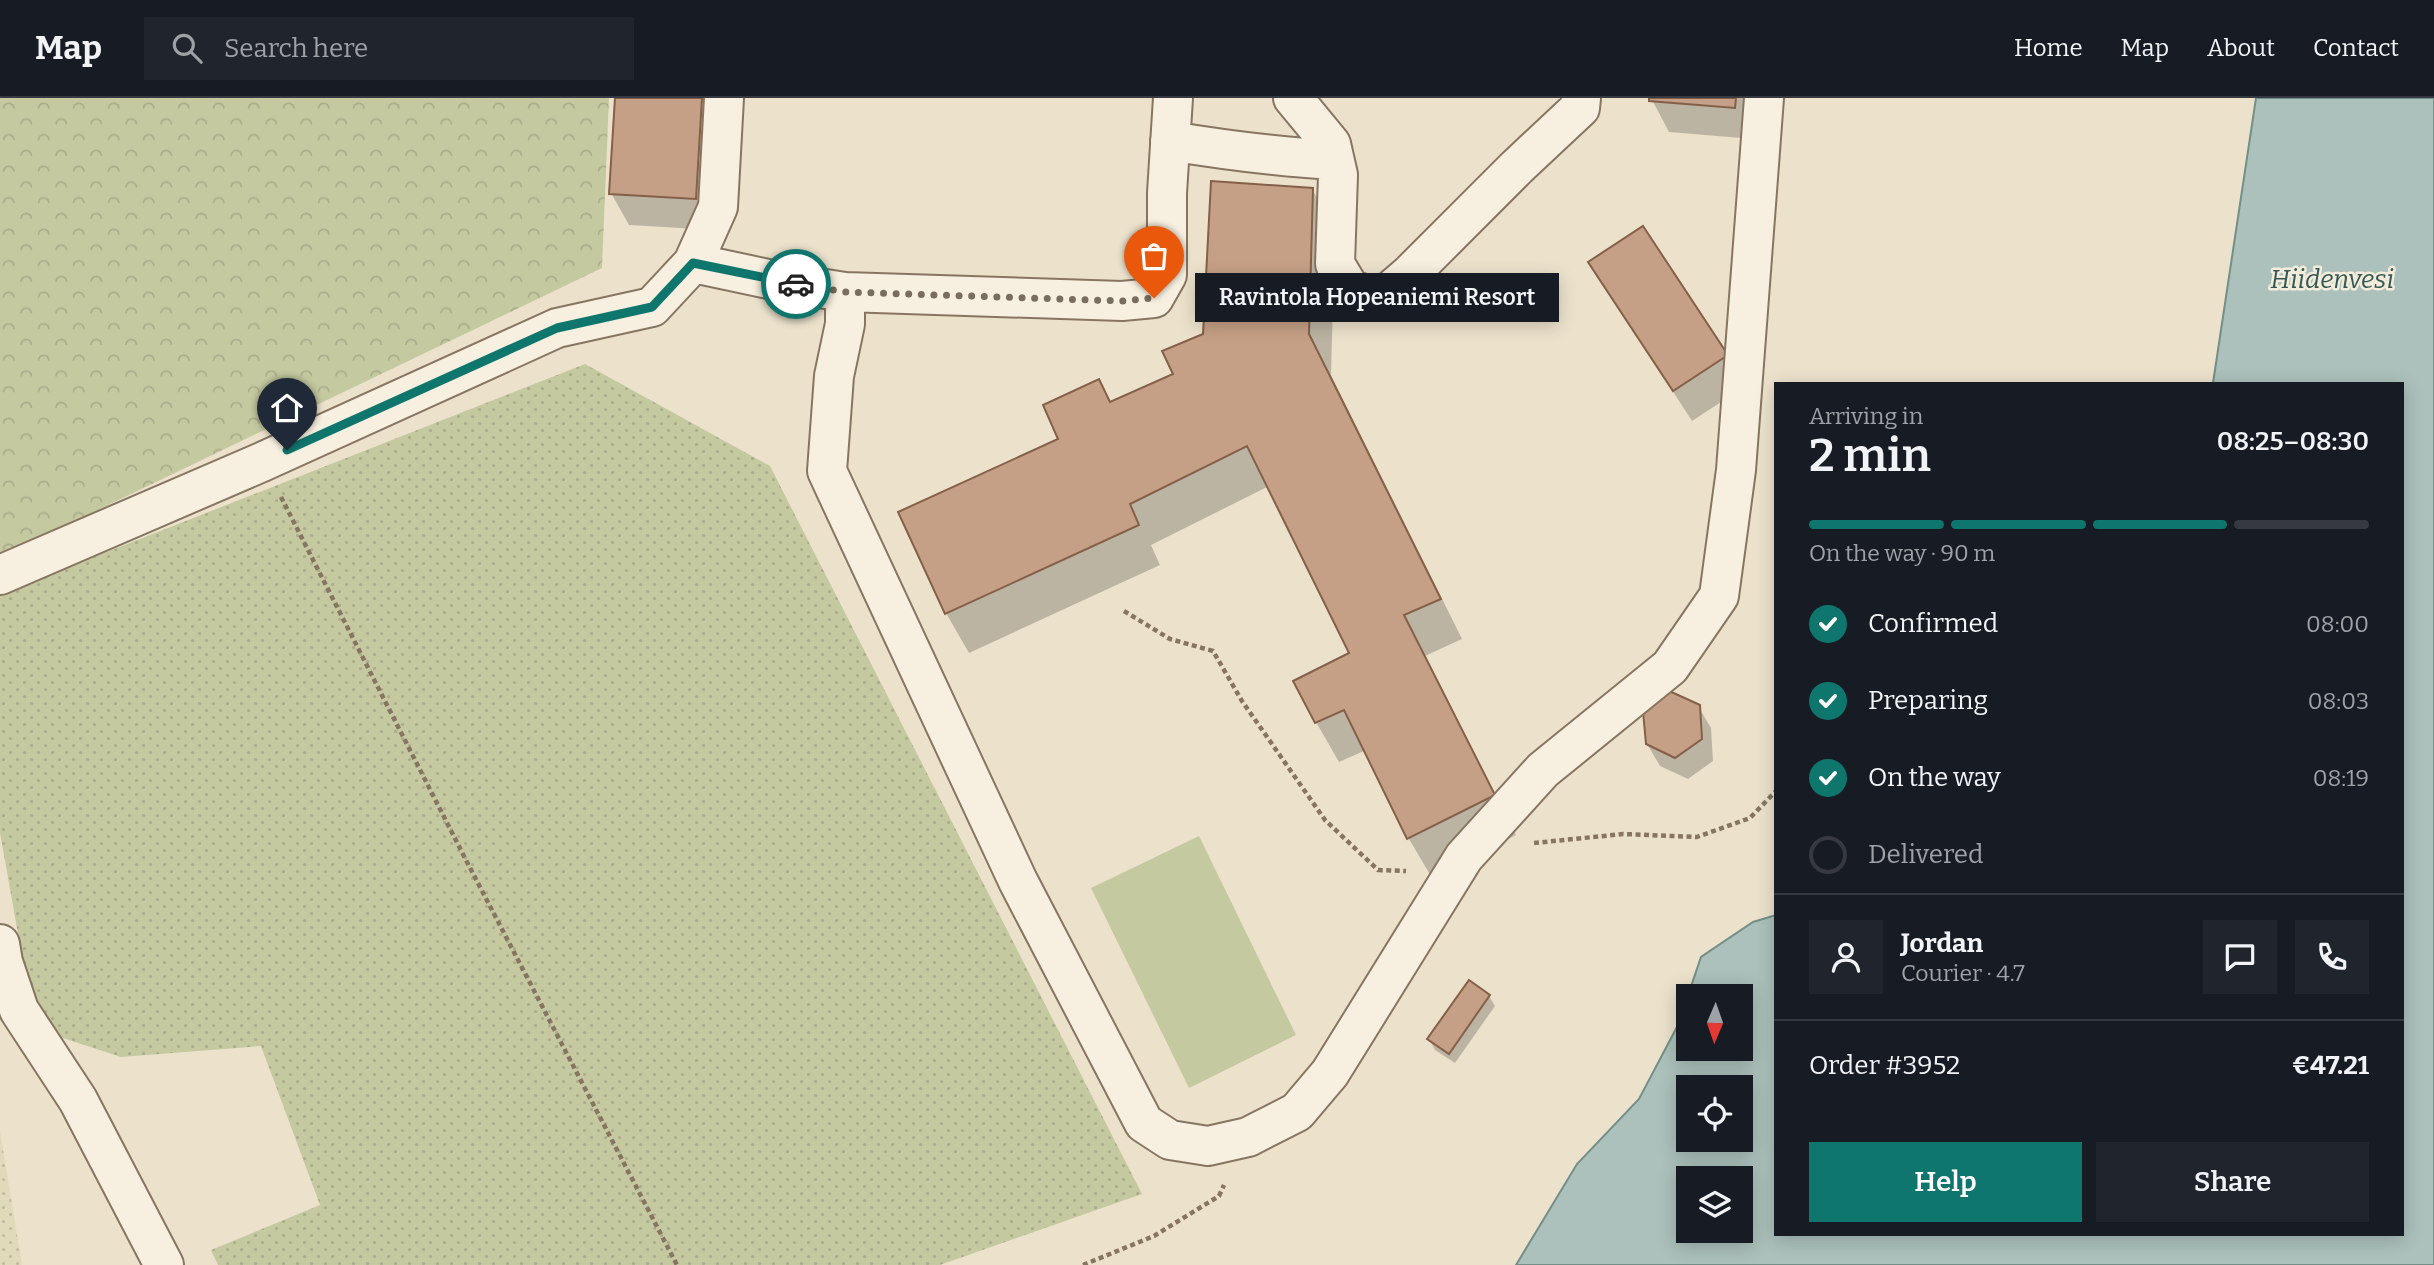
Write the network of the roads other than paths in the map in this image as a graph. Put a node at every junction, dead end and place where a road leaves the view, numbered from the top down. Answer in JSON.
{"nodes":[{"id":1,"x":724,"y":98,"type":"edge"},
{"id":2,"x":1173,"y":98,"type":"edge"},
{"id":3,"x":1293,"y":98,"type":"edge"},
{"id":4,"x":1581,"y":98,"type":"edge"},
{"id":5,"x":1764,"y":98,"type":"edge"},
{"id":6,"x":1170,"y":141,"type":"junction"},
{"id":7,"x":1334,"y":160,"type":"junction"},
{"id":8,"x":693,"y":263,"type":"junction"},
{"id":9,"x":845,"y":292,"type":"junction"},
{"id":10,"x":0,"y":575,"type":"edge"},
{"id":11,"x":0,"y":944,"type":"edge"},
{"id":12,"x":164,"y":1265,"type":"edge"}],
"edges":[{"from":1,"to":8,"type":"lane"},
{"from":2,"to":6,"type":"lane"},
{"from":3,"to":7,"type":"lane"},
{"from":4,"to":7,"type":"lane"},
{"from":5,"to":9,"type":"lane"},
{"from":6,"to":7,"type":"lane"},
{"from":6,"to":9,"type":"lane"},
{"from":8,"to":9,"type":"lane"},
{"from":8,"to":10,"type":"lane"},
{"from":11,"to":12,"type":"lane"}]}
